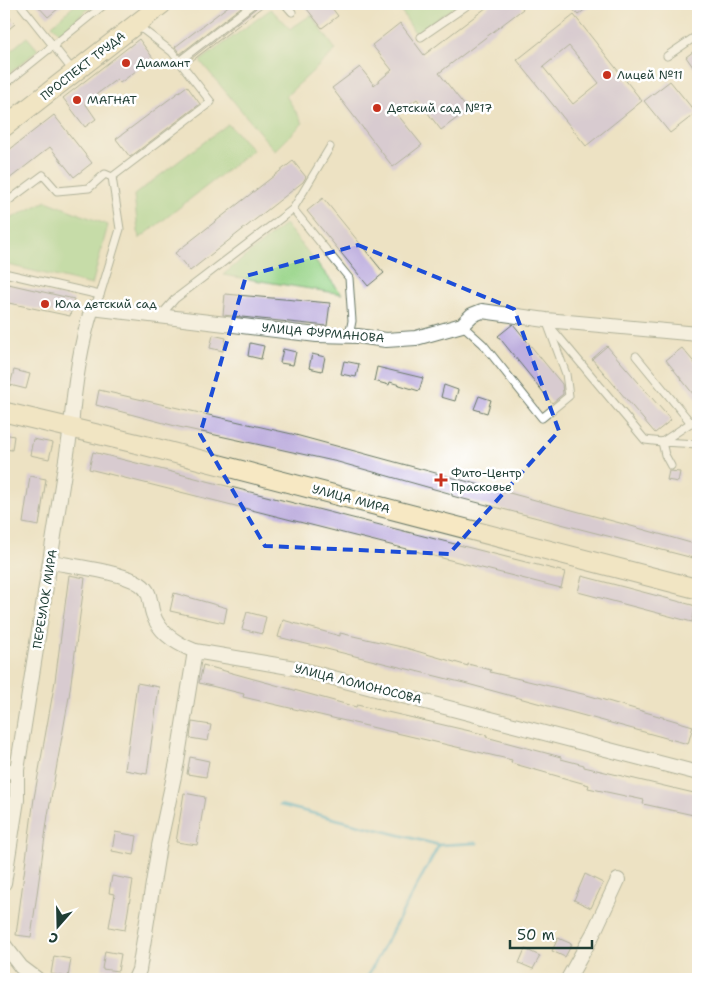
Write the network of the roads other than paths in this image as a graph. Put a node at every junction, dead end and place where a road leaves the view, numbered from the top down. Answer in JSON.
{"nodes":[{"id":1,"x":20,"y":4,"type":"edge"},
{"id":2,"x":105,"y":4,"type":"edge"},
{"id":3,"x":162,"y":4,"type":"edge"},
{"id":4,"x":253,"y":4,"type":"edge"},
{"id":5,"x":285,"y":4,"type":"edge"},
{"id":6,"x":469,"y":4,"type":"edge"},
{"id":7,"x":292,"y":12,"type":"dead end"},
{"id":8,"x":136,"y":24,"type":"junction"},
{"id":9,"x":698,"y":35,"type":"edge"},
{"id":10,"x":421,"y":37,"type":"dead end"},
{"id":11,"x":52,"y":46,"type":"junction"},
{"id":12,"x":667,"y":56,"type":"dead end"},
{"id":13,"x":178,"y":62,"type":"junction"},
{"id":14,"x":74,"y":72,"type":"junction"},
{"id":15,"x":4,"y":85,"type":"edge"},
{"id":16,"x":4,"y":127,"type":"edge"},
{"id":17,"x":330,"y":147,"type":"dead end"},
{"id":18,"x":112,"y":177,"type":"junction"},
{"id":19,"x":4,"y":204,"type":"edge"},
{"id":20,"x":293,"y":209,"type":"junction"},
{"id":21,"x":4,"y":273,"type":"edge"},
{"id":22,"x":100,"y":295,"type":"junction"},
{"id":23,"x":92,"y":308,"type":"junction"},
{"id":24,"x":159,"y":317,"type":"junction"},
{"id":25,"x":546,"y":320,"type":"junction"},
{"id":26,"x":462,"y":324,"type":"junction"},
{"id":27,"x":698,"y":334,"type":"edge"},
{"id":28,"x":350,"y":336,"type":"junction"},
{"id":29,"x":636,"y":356,"type":"dead end"},
{"id":30,"x":4,"y":412,"type":"edge"},
{"id":31,"x":698,"y":418,"type":"edge"},
{"id":32,"x":691,"y":423,"type":"junction"},
{"id":33,"x":71,"y":428,"type":"junction"},
{"id":34,"x":662,"y":442,"type":"junction"},
{"id":35,"x":698,"y":444,"type":"edge"},
{"id":36,"x":671,"y":466,"type":"dead end"},
{"id":37,"x":51,"y":562,"type":"junction"},
{"id":38,"x":698,"y":589,"type":"edge"},
{"id":39,"x":195,"y":651,"type":"junction"},
{"id":40,"x":11,"y":771,"type":"edge"},
{"id":41,"x":698,"y":773,"type":"edge"},
{"id":42,"x":618,"y":880,"type":"dead end"},
{"id":43,"x":4,"y":883,"type":"edge"},
{"id":44,"x":5,"y":948,"type":"edge"},
{"id":45,"x":37,"y":979,"type":"edge"},
{"id":46,"x":135,"y":979,"type":"edge"},
{"id":47,"x":568,"y":979,"type":"edge"}],
"edges":[{"from":1,"to":11,"type":"lane"},
{"from":2,"to":11,"type":"lane"},
{"from":3,"to":8,"type":"main road","name":"ПРОСПЕКТ ТРУДА"},
{"from":4,"to":13,"type":"lane"},
{"from":5,"to":7,"type":"lane"},
{"from":6,"to":10,"type":"lane"},
{"from":8,"to":13,"type":"lane"},
{"from":8,"to":14,"type":"main road","name":"ПРОСПЕКТ ТРУДА"},
{"from":9,"to":12,"type":"lane"},
{"from":11,"to":14,"type":"lane"},
{"from":11,"to":15,"type":"lane"},
{"from":13,"to":18,"type":"lane"},
{"from":14,"to":16,"type":"main road","name":"ПРОСПЕКТ ТРУДА"},
{"from":17,"to":20,"type":"lane"},
{"from":18,"to":19,"type":"lane"},
{"from":18,"to":22,"type":"lane"},
{"from":20,"to":24,"type":"lane"},
{"from":20,"to":28,"type":"lane"},
{"from":21,"to":22,"type":"lane"},
{"from":22,"to":23,"type":"lane"},
{"from":23,"to":24,"type":"street","name":"УЛИЦА ФУРМАНОВА"},
{"from":23,"to":33,"type":"street"},
{"from":24,"to":28,"type":"street","name":"УЛИЦА ФУРМАНОВА"},
{"from":25,"to":26,"type":"street","name":"УЛИЦА ФУРМАНОВА"},
{"from":25,"to":26,"type":"lane"},
{"from":25,"to":27,"type":"street","name":"УЛИЦА ФУРМАНОВА"},
{"from":25,"to":34,"type":"lane"},
{"from":26,"to":28,"type":"street","name":"УЛИЦА ФУРМАНОВА"},
{"from":29,"to":32,"type":"lane"},
{"from":30,"to":33,"type":"main road","name":"УЛИЦА МИРА"},
{"from":31,"to":32,"type":"lane"},
{"from":32,"to":34,"type":"lane"},
{"from":33,"to":37,"type":"street","name":"ПЕРЕУЛОК МИРА"},
{"from":33,"to":38,"type":"main road","name":"УЛИЦА МИРА"},
{"from":34,"to":35,"type":"lane"},
{"from":34,"to":36,"type":"lane"},
{"from":37,"to":39,"type":"street","name":"УЛИЦА ЛОМОНОСОВА"},
{"from":37,"to":40,"type":"street","name":"ПЕРЕУЛОК МИРА"},
{"from":39,"to":41,"type":"street","name":"УЛИЦА ЛОМОНОСОВА"},
{"from":39,"to":46,"type":"street"},
{"from":40,"to":43,"type":"street","name":"ПЕРЕУЛОК МИРА"},
{"from":42,"to":47,"type":"street"},
{"from":44,"to":45,"type":"street"}]}
